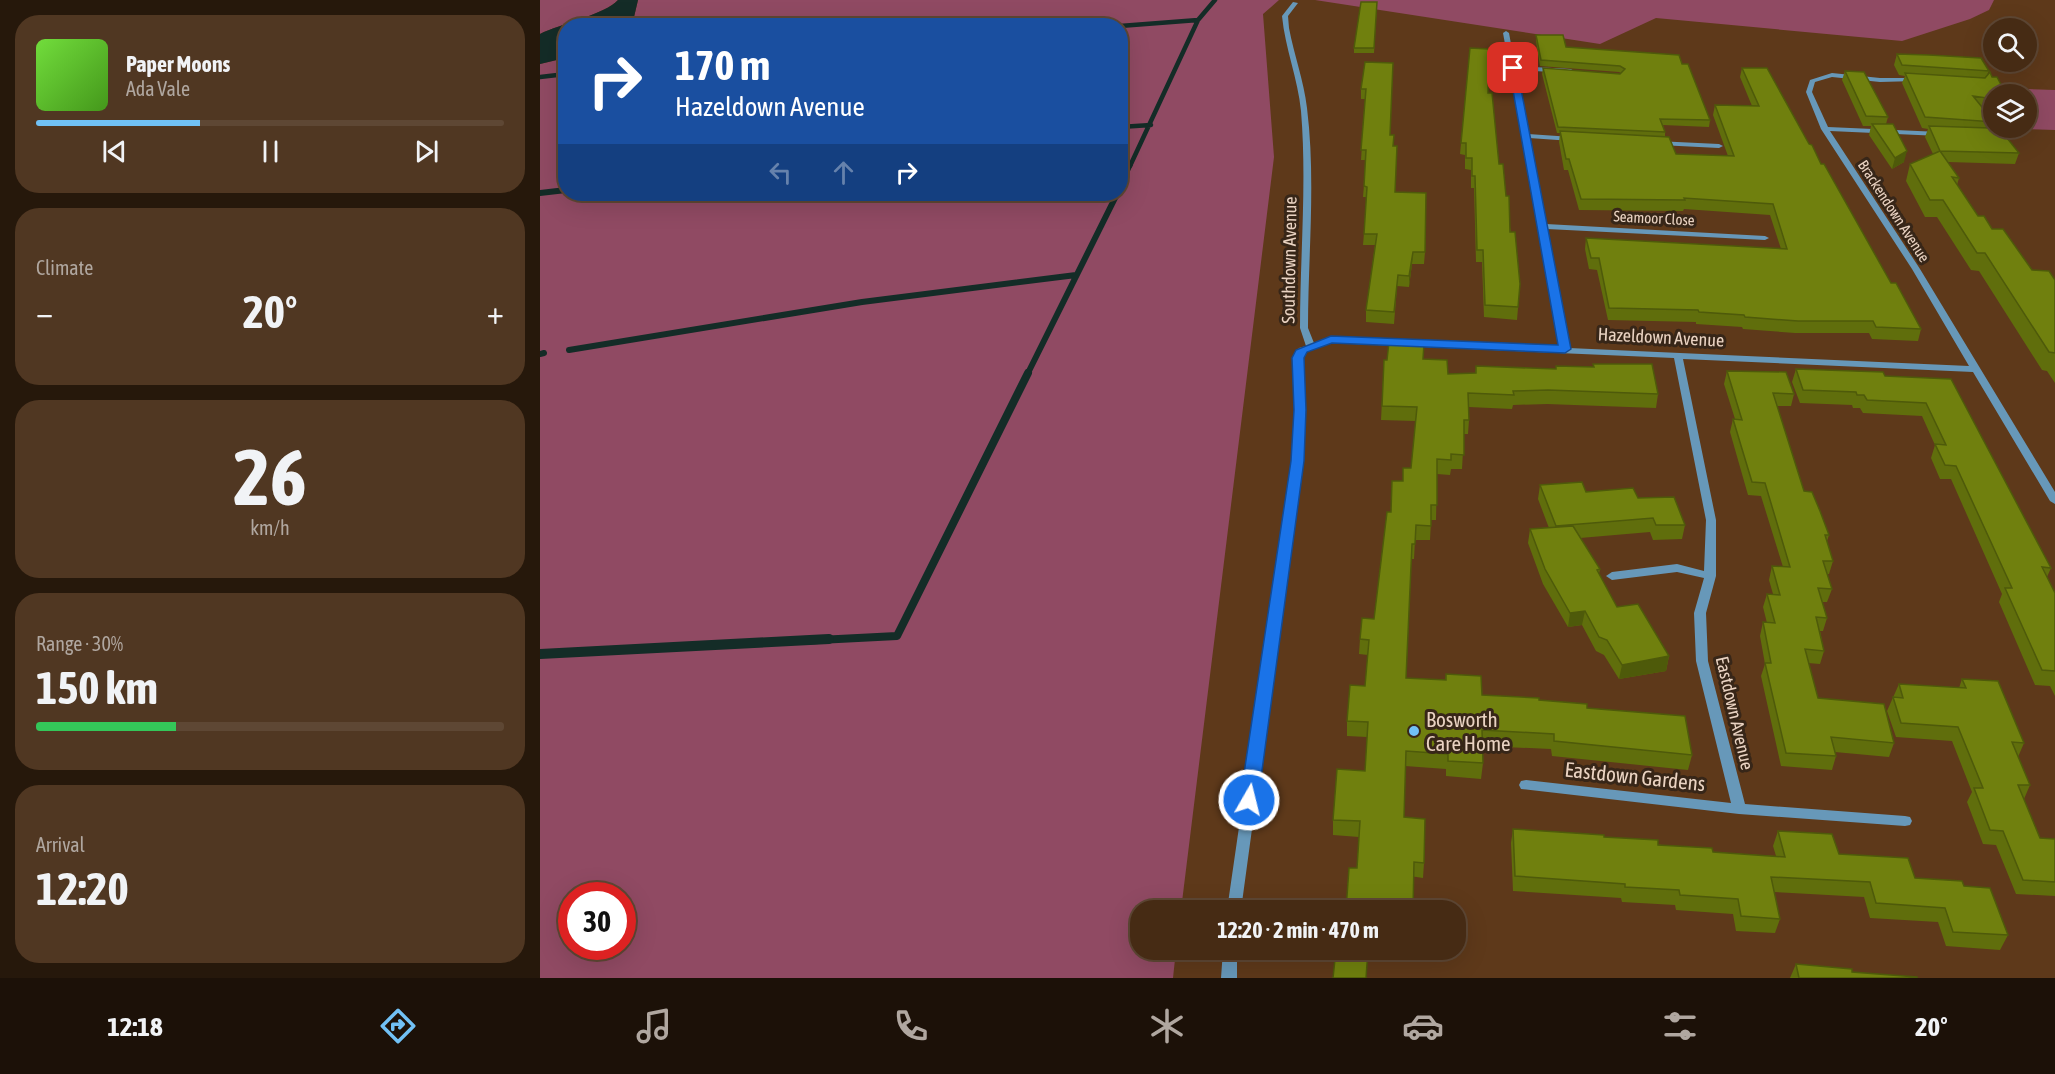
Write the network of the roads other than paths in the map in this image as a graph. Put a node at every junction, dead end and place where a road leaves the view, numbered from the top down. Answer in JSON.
{"nodes":[{"id":1,"x":1295,"y":3,"type":"dead end"},
{"id":2,"x":1506,"y":33,"type":"dead end"},
{"id":3,"x":1513,"y":68,"type":"junction"},
{"id":4,"x":1583,"y":72,"type":"edge"},
{"id":5,"x":1929,"y":80,"type":"edge"},
{"id":6,"x":1825,"y":129,"type":"junction"},
{"id":7,"x":1951,"y":134,"type":"edge"},
{"id":8,"x":1525,"y":136,"type":"junction"},
{"id":9,"x":1582,"y":139,"type":"edge"},
{"id":10,"x":1650,"y":143,"type":"edge"},
{"id":11,"x":1719,"y":146,"type":"dead end"},
{"id":12,"x":1542,"y":226,"type":"junction"},
{"id":13,"x":1765,"y":238,"type":"dead end"},
{"id":14,"x":1310,"y":345,"type":"junction"},
{"id":15,"x":1565,"y":349,"type":"junction"},
{"id":16,"x":1678,"y":355,"type":"junction"},
{"id":17,"x":1974,"y":369,"type":"junction"},
{"id":18,"x":2055,"y":501,"type":"edge"},
{"id":19,"x":1612,"y":576,"type":"dead end"},
{"id":20,"x":1710,"y":576,"type":"junction"},
{"id":21,"x":1526,"y":785,"type":"dead end"},
{"id":22,"x":1739,"y":809,"type":"junction"},
{"id":23,"x":1905,"y":821,"type":"dead end"},
{"id":24,"x":1235,"y":900,"type":"edge"},
{"id":25,"x":1230,"y":960,"type":"edge"},
{"id":26,"x":1229,"y":978,"type":"edge"}],
"edges":[{"from":1,"to":14,"type":"street","name":"Southdown Avenue"},
{"from":2,"to":3,"type":"street"},
{"from":3,"to":4,"type":"street"},
{"from":3,"to":8,"type":"street"},
{"from":5,"to":6,"type":"street","name":"Brackendown Avenue"},
{"from":6,"to":7,"type":"street"},
{"from":6,"to":17,"type":"street","name":"Brackendown Avenue"},
{"from":8,"to":9,"type":"street"},
{"from":8,"to":12,"type":"street"},
{"from":10,"to":11,"type":"street"},
{"from":12,"to":13,"type":"street","name":"Seamoor Close"},
{"from":12,"to":15,"type":"street"},
{"from":14,"to":15,"type":"street","name":"Hazeldown Avenue"},
{"from":14,"to":24,"type":"street","name":"Southdown Avenue"},
{"from":15,"to":16,"type":"street","name":"Hazeldown Avenue"},
{"from":16,"to":17,"type":"street","name":"Hazeldown Avenue"},
{"from":16,"to":20,"type":"street","name":"Eastdown Avenue"},
{"from":17,"to":18,"type":"street","name":"Brackendown Avenue"},
{"from":19,"to":20,"type":"street"},
{"from":20,"to":22,"type":"street","name":"Eastdown Avenue"},
{"from":21,"to":22,"type":"street","name":"Eastdown Gardens"},
{"from":22,"to":23,"type":"street"},
{"from":25,"to":26,"type":"street"}]}
